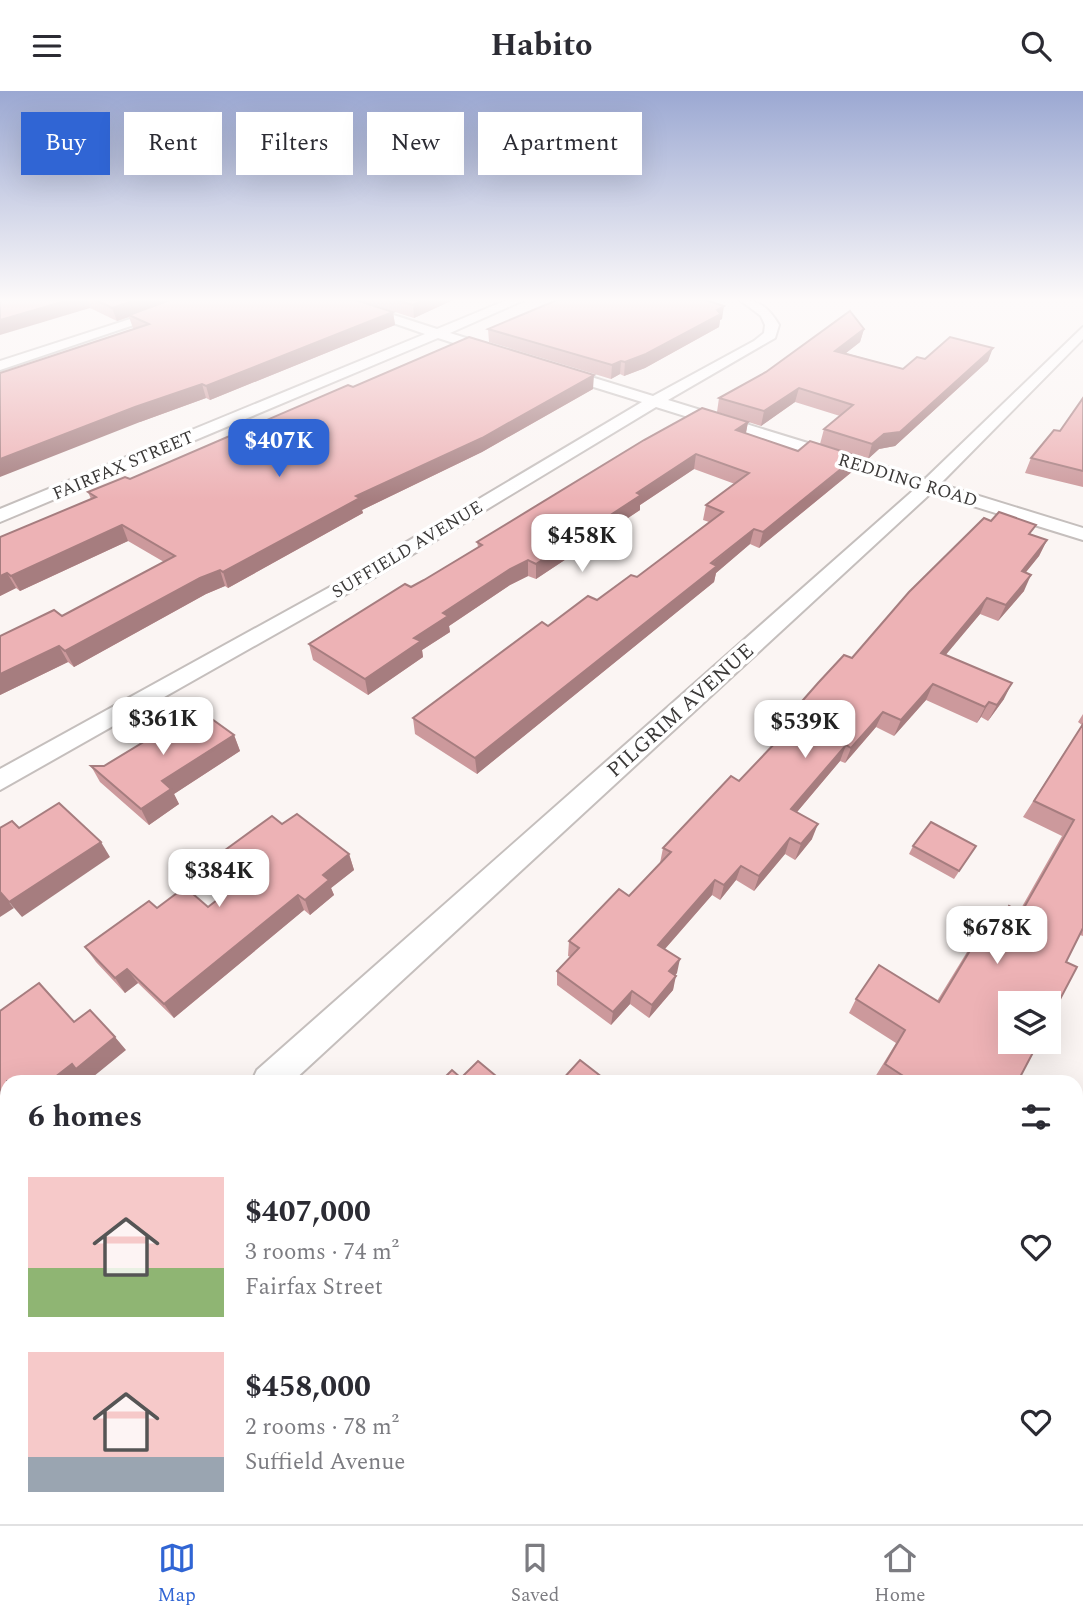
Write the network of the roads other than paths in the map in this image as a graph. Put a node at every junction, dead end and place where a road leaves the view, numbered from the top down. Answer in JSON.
{"nodes":[{"id":1,"x":359,"y":367,"type":"edge"},
{"id":2,"x":544,"y":367,"type":"edge"},
{"id":3,"x":715,"y":367,"type":"edge"},
{"id":4,"x":1047,"y":367,"type":"edge"},
{"id":5,"x":654,"y":402,"type":"junction"},
{"id":6,"x":928,"y":486,"type":"junction"},
{"id":7,"x":0,"y":516,"type":"edge"},
{"id":8,"x":1083,"y":534,"type":"edge"},
{"id":9,"x":0,"y":781,"type":"edge"},
{"id":10,"x":276,"y":1075,"type":"edge"}],
"edges":[{"from":1,"to":7,"type":"street","name":"FAIRFAX STREET"},
{"from":2,"to":5,"type":"street","name":"REDDING ROAD"},
{"from":3,"to":5,"type":"street","name":"SUFFIELD AVENUE"},
{"from":4,"to":6,"type":"street","name":"PILGRIM AVENUE"},
{"from":5,"to":6,"type":"street","name":"REDDING ROAD"},
{"from":5,"to":9,"type":"street","name":"SUFFIELD AVENUE"},
{"from":6,"to":8,"type":"street","name":"REDDING ROAD"},
{"from":6,"to":10,"type":"street","name":"PILGRIM AVENUE"}]}
